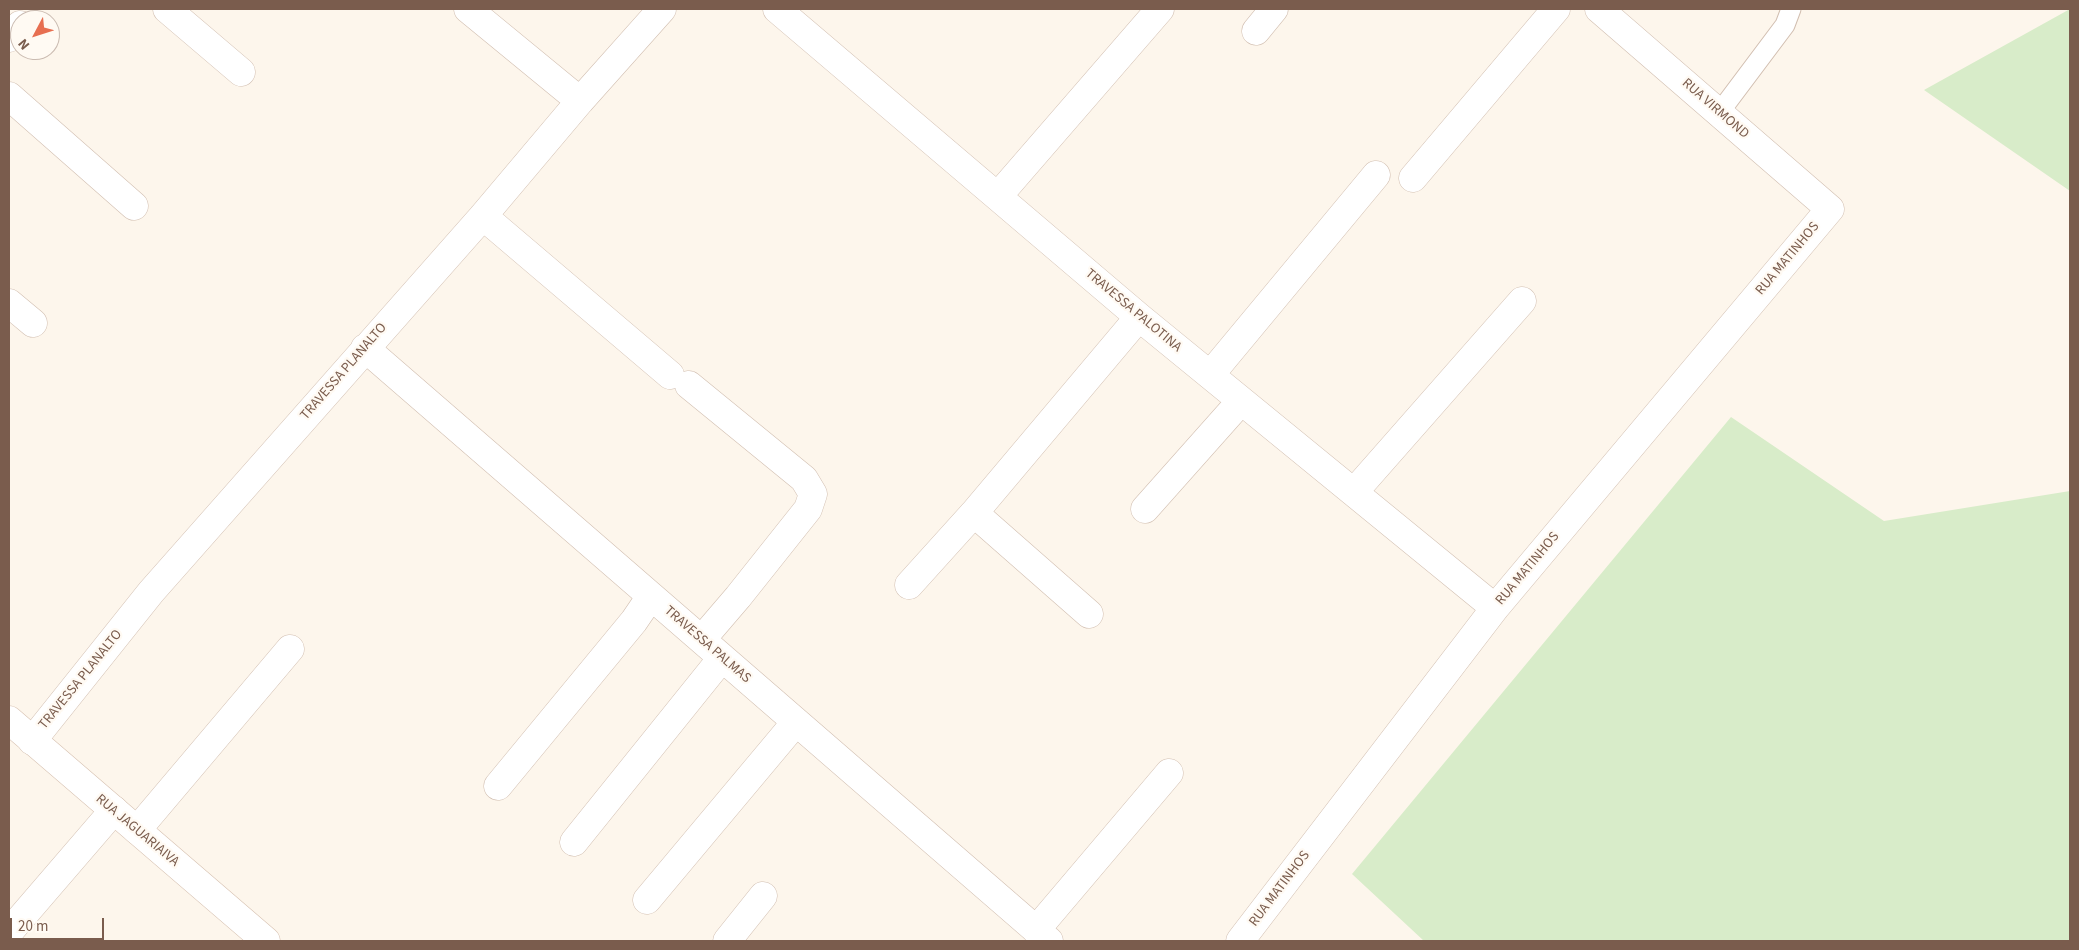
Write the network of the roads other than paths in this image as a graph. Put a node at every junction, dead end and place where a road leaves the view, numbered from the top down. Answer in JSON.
{"nodes":[{"id":1,"x":167,"y":9,"type":"edge"},
{"id":2,"x":468,"y":9,"type":"edge"},
{"id":3,"x":662,"y":9,"type":"edge"},
{"id":4,"x":777,"y":9,"type":"edge"},
{"id":5,"x":1160,"y":9,"type":"edge"},
{"id":6,"x":1274,"y":9,"type":"edge"},
{"id":7,"x":1556,"y":9,"type":"edge"},
{"id":8,"x":1599,"y":9,"type":"edge"},
{"id":9,"x":1791,"y":9,"type":"edge"},
{"id":10,"x":1256,"y":31,"type":"dead end"},
{"id":11,"x":241,"y":72,"type":"dead end"},
{"id":12,"x":9,"y":96,"type":"edge"},
{"id":13,"x":580,"y":101,"type":"junction"},
{"id":14,"x":1719,"y":112,"type":"junction"},
{"id":15,"x":1376,"y":175,"type":"dead end"},
{"id":16,"x":1413,"y":178,"type":"dead end"},
{"id":17,"x":998,"y":196,"type":"junction"},
{"id":18,"x":134,"y":206,"type":"dead end"},
{"id":19,"x":1830,"y":209,"type":"joint"},
{"id":20,"x":483,"y":216,"type":"junction"},
{"id":21,"x":1522,"y":301,"type":"dead end"},
{"id":22,"x":9,"y":303,"type":"edge"},
{"id":23,"x":1139,"y":317,"type":"junction"},
{"id":24,"x":33,"y":323,"type":"dead end"},
{"id":25,"x":365,"y":348,"type":"junction"},
{"id":26,"x":1210,"y":376,"type":"junction"},
{"id":27,"x":1241,"y":401,"type":"junction"},
{"id":28,"x":1354,"y":492,"type":"junction"},
{"id":29,"x":1145,"y":509,"type":"dead end"},
{"id":30,"x":974,"y":513,"type":"junction"},
{"id":31,"x":909,"y":585,"type":"dead end"},
{"id":32,"x":651,"y":596,"type":"junction"},
{"id":33,"x":1495,"y":608,"type":"junction"},
{"id":34,"x":1089,"y":614,"type":"dead end"},
{"id":35,"x":702,"y":639,"type":"junction"},
{"id":36,"x":290,"y":650,"type":"dead end"},
{"id":37,"x":722,"y":658,"type":"junction"},
{"id":38,"x":9,"y":720,"type":"edge"},
{"id":39,"x":796,"y":722,"type":"junction"},
{"id":40,"x":32,"y":741,"type":"junction"},
{"id":41,"x":1169,"y":773,"type":"dead end"},
{"id":42,"x":498,"y":786,"type":"dead end"},
{"id":43,"x":114,"y":810,"type":"junction"},
{"id":44,"x":137,"y":830,"type":"junction"},
{"id":45,"x":574,"y":842,"type":"dead end"},
{"id":46,"x":763,"y":896,"type":"dead end"},
{"id":47,"x":647,"y":900,"type":"dead end"},
{"id":48,"x":9,"y":932,"type":"edge"},
{"id":49,"x":1043,"y":936,"type":"edge"},
{"id":50,"x":266,"y":941,"type":"edge"},
{"id":51,"x":727,"y":941,"type":"edge"},
{"id":52,"x":1240,"y":941,"type":"edge"}],
"edges":[{"from":1,"to":11,"type":"street"},
{"from":2,"to":13,"type":"street"},
{"from":3,"to":13,"type":"street","name":"TRAVESSA PLANALTO"},
{"from":4,"to":17,"type":"street","name":"TRAVESSA PALOTINA"},
{"from":5,"to":17,"type":"street"},
{"from":6,"to":10,"type":"street"},
{"from":7,"to":16,"type":"street"},
{"from":8,"to":14,"type":"street","name":"RUA VIRMOND"},
{"from":9,"to":14,"type":"lane"},
{"from":12,"to":18,"type":"street"},
{"from":13,"to":20,"type":"street","name":"TRAVESSA PLANALTO"},
{"from":14,"to":19,"type":"street","name":"RUA VIRMOND"},
{"from":15,"to":26,"type":"street"},
{"from":17,"to":23,"type":"street","name":"TRAVESSA PALOTINA"},
{"from":19,"to":33,"type":"street","name":"RUA MATINHOS"},
{"from":20,"to":25,"type":"street","name":"TRAVESSA PLANALTO"},
{"from":20,"to":35,"type":"street"},
{"from":21,"to":28,"type":"street"},
{"from":22,"to":24,"type":"street"},
{"from":23,"to":26,"type":"street","name":"TRAVESSA PALOTINA"},
{"from":23,"to":30,"type":"street"},
{"from":25,"to":32,"type":"street","name":"TRAVESSA PALMAS"},
{"from":25,"to":40,"type":"street","name":"TRAVESSA PLANALTO"},
{"from":26,"to":27,"type":"street","name":"TRAVESSA PALOTINA"},
{"from":27,"to":28,"type":"street","name":"TRAVESSA PALOTINA"},
{"from":27,"to":29,"type":"street"},
{"from":28,"to":33,"type":"street","name":"TRAVESSA PALOTINA"},
{"from":30,"to":31,"type":"street"},
{"from":30,"to":34,"type":"street"},
{"from":32,"to":35,"type":"street","name":"TRAVESSA PALMAS"},
{"from":32,"to":42,"type":"street"},
{"from":33,"to":52,"type":"street","name":"RUA MATINHOS"},
{"from":35,"to":37,"type":"street","name":"TRAVESSA PALMAS"},
{"from":36,"to":44,"type":"street"},
{"from":37,"to":39,"type":"street","name":"TRAVESSA PALMAS"},
{"from":37,"to":45,"type":"street"},
{"from":38,"to":40,"type":"street","name":"RUA JAGUARIAIVA"},
{"from":39,"to":47,"type":"street"},
{"from":39,"to":49,"type":"street","name":"TRAVESSA PALMAS"},
{"from":40,"to":43,"type":"street","name":"RUA JAGUARIAIVA"},
{"from":41,"to":49,"type":"street"},
{"from":43,"to":44,"type":"street","name":"RUA JAGUARIAIVA"},
{"from":43,"to":48,"type":"street"},
{"from":44,"to":50,"type":"street","name":"RUA JAGUARIAIVA"},
{"from":46,"to":51,"type":"street"}]}
